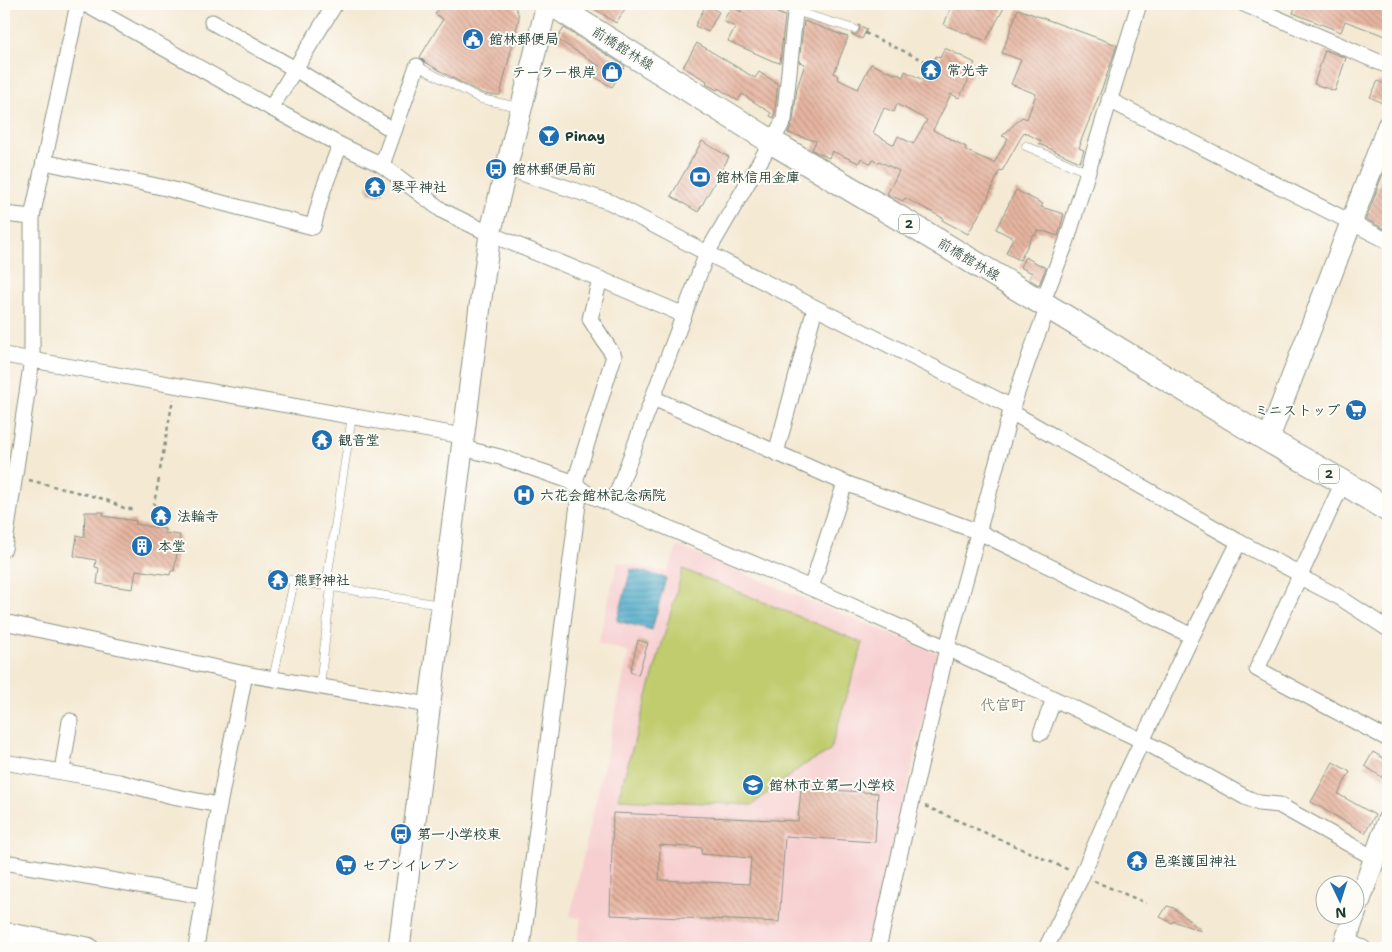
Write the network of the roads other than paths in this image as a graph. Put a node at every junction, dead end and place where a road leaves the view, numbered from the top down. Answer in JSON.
{"nodes":[{"id":1,"x":78,"y":4,"type":"edge"},
{"id":2,"x":85,"y":4,"type":"edge"},
{"id":3,"x":334,"y":4,"type":"edge"},
{"id":4,"x":547,"y":4,"type":"edge"},
{"id":5,"x":552,"y":4,"type":"edge"},
{"id":6,"x":1139,"y":4,"type":"edge"},
{"id":7,"x":1244,"y":4,"type":"edge"},
{"id":8,"x":796,"y":7,"type":"edge"},
{"id":9,"x":212,"y":22,"type":"dead end"},
{"id":10,"x":854,"y":29,"type":"dead end"},
{"id":11,"x":417,"y":66,"type":"joint"},
{"id":12,"x":1388,"y":66,"type":"edge"},
{"id":13,"x":295,"y":69,"type":"junction"},
{"id":14,"x":1109,"y":100,"type":"junction"},
{"id":15,"x":521,"y":107,"type":"junction"},
{"id":16,"x":271,"y":108,"type":"junction"},
{"id":17,"x":1388,"y":126,"type":"edge"},
{"id":18,"x":394,"y":131,"type":"junction"},
{"id":19,"x":772,"y":142,"type":"junction"},
{"id":20,"x":340,"y":145,"type":"junction"},
{"id":21,"x":1026,"y":146,"type":"dead end"},
{"id":22,"x":44,"y":162,"type":"junction"},
{"id":23,"x":382,"y":165,"type":"junction"},
{"id":24,"x":506,"y":168,"type":"junction"},
{"id":25,"x":1087,"y":172,"type":"junction"},
{"id":26,"x":4,"y":214,"type":"edge"},
{"id":27,"x":32,"y":216,"type":"junction"},
{"id":28,"x":1351,"y":222,"type":"junction"},
{"id":29,"x":490,"y":234,"type":"junction"},
{"id":30,"x":1388,"y":241,"type":"edge"},
{"id":31,"x":707,"y":253,"type":"junction"},
{"id":32,"x":600,"y":279,"type":"junction"},
{"id":33,"x":1045,"y":305,"type":"junction"},
{"id":34,"x":815,"y":308,"type":"junction"},
{"id":35,"x":684,"y":315,"type":"junction"},
{"id":36,"x":4,"y":355,"type":"edge"},
{"id":37,"x":32,"y":359,"type":"junction"},
{"id":38,"x":653,"y":398,"type":"junction"},
{"id":39,"x":1011,"y":410,"type":"junction"},
{"id":40,"x":352,"y":416,"type":"junction"},
{"id":41,"x":1268,"y":440,"type":"junction"},
{"id":42,"x":463,"y":442,"type":"junction"},
{"id":43,"x":776,"y":453,"type":"junction"},
{"id":44,"x":1343,"y":482,"type":"junction"},
{"id":45,"x":845,"y":483,"type":"junction"},
{"id":46,"x":577,"y":486,"type":"junction"},
{"id":47,"x":8,"y":494,"type":"edge"},
{"id":48,"x":614,"y":504,"type":"junction"},
{"id":49,"x":1388,"y":510,"type":"edge"},
{"id":50,"x":979,"y":532,"type":"junction"},
{"id":51,"x":1240,"y":542,"type":"junction"},
{"id":52,"x":4,"y":549,"type":"edge"},
{"id":53,"x":1300,"y":574,"type":"junction"},
{"id":54,"x":329,"y":587,"type":"junction"},
{"id":55,"x":811,"y":588,"type":"junction"},
{"id":56,"x":442,"y":606,"type":"junction"},
{"id":57,"x":4,"y":622,"type":"edge"},
{"id":58,"x":1388,"y":629,"type":"edge"},
{"id":59,"x":1192,"y":636,"type":"junction"},
{"id":60,"x":947,"y":648,"type":"junction"},
{"id":61,"x":245,"y":674,"type":"junction"},
{"id":62,"x":273,"y":679,"type":"junction"},
{"id":63,"x":320,"y":687,"type":"junction"},
{"id":64,"x":1054,"y":699,"type":"junction"},
{"id":65,"x":429,"y":705,"type":"junction"},
{"id":66,"x":70,"y":721,"type":"dead end"},
{"id":67,"x":1041,"y":734,"type":"dead end"},
{"id":68,"x":1388,"y":739,"type":"edge"},
{"id":69,"x":1143,"y":741,"type":"junction"},
{"id":70,"x":4,"y":762,"type":"edge"},
{"id":71,"x":62,"y":771,"type":"junction"},
{"id":72,"x":219,"y":805,"type":"junction"},
{"id":73,"x":1388,"y":820,"type":"edge"},
{"id":74,"x":1374,"y":858,"type":"junction"},
{"id":75,"x":4,"y":862,"type":"edge"},
{"id":76,"x":204,"y":896,"type":"junction"},
{"id":77,"x":4,"y":933,"type":"edge"},
{"id":78,"x":1351,"y":946,"type":"edge"},
{"id":79,"x":88,"y":948,"type":"edge"},
{"id":80,"x":196,"y":948,"type":"edge"},
{"id":81,"x":399,"y":948,"type":"edge"},
{"id":82,"x":522,"y":948,"type":"edge"},
{"id":83,"x":878,"y":948,"type":"edge"},
{"id":84,"x":1046,"y":948,"type":"edge"}],
"edges":[{"from":1,"to":22,"type":"street"},
{"from":2,"to":16,"type":"street"},
{"from":3,"to":13,"type":"street"},
{"from":4,"to":15,"type":"street"},
{"from":5,"to":19,"type":"main road","name":"前橋館林線","number":"2"},
{"from":6,"to":14,"type":"street"},
{"from":7,"to":12,"type":"street"},
{"from":8,"to":10,"type":"lane"},
{"from":8,"to":19,"type":"street"},
{"from":9,"to":13,"type":"street"},
{"from":11,"to":15,"type":"lane"},
{"from":11,"to":18,"type":"street"},
{"from":13,"to":16,"type":"street"},
{"from":13,"to":18,"type":"street"},
{"from":14,"to":25,"type":"street"},
{"from":14,"to":28,"type":"street"},
{"from":15,"to":24,"type":"street"},
{"from":16,"to":20,"type":"street"},
{"from":17,"to":28,"type":"street"},
{"from":18,"to":23,"type":"street"},
{"from":19,"to":31,"type":"street"},
{"from":19,"to":33,"type":"main road","name":"前橋館林線","number":"2"},
{"from":20,"to":22,"type":"street"},
{"from":20,"to":23,"type":"street"},
{"from":21,"to":25,"type":"lane"},
{"from":22,"to":27,"type":"street"},
{"from":23,"to":29,"type":"street"},
{"from":24,"to":29,"type":"street"},
{"from":24,"to":31,"type":"street"},
{"from":25,"to":33,"type":"street"},
{"from":26,"to":27,"type":"street"},
{"from":27,"to":37,"type":"street"},
{"from":28,"to":30,"type":"street"},
{"from":28,"to":41,"type":"street"},
{"from":29,"to":32,"type":"street"},
{"from":29,"to":42,"type":"street"},
{"from":31,"to":34,"type":"street"},
{"from":31,"to":35,"type":"street"},
{"from":32,"to":35,"type":"street"},
{"from":32,"to":46,"type":"street"},
{"from":33,"to":39,"type":"street"},
{"from":33,"to":41,"type":"main road","name":"前橋館林線","number":"2"},
{"from":34,"to":39,"type":"street"},
{"from":34,"to":43,"type":"street"},
{"from":35,"to":38,"type":"street"},
{"from":36,"to":37,"type":"street"},
{"from":37,"to":40,"type":"street"},
{"from":37,"to":47,"type":"street"},
{"from":38,"to":43,"type":"street"},
{"from":38,"to":48,"type":"street"},
{"from":39,"to":50,"type":"street"},
{"from":39,"to":51,"type":"street"},
{"from":40,"to":42,"type":"street"},
{"from":40,"to":54,"type":"lane"},
{"from":41,"to":44,"type":"main road","name":"前橋館林線","number":"2"},
{"from":42,"to":46,"type":"street"},
{"from":42,"to":56,"type":"street"},
{"from":43,"to":45,"type":"street"},
{"from":44,"to":49,"type":"main road","name":"前橋館林線","number":"2"},
{"from":44,"to":53,"type":"street"},
{"from":45,"to":50,"type":"street"},
{"from":45,"to":55,"type":"street"},
{"from":46,"to":48,"type":"street"},
{"from":46,"to":82,"type":"street"},
{"from":47,"to":52,"type":"street"},
{"from":48,"to":55,"type":"street"},
{"from":50,"to":59,"type":"street"},
{"from":50,"to":60,"type":"street"},
{"from":51,"to":53,"type":"street"},
{"from":51,"to":59,"type":"street"},
{"from":53,"to":58,"type":"street"},
{"from":53,"to":68,"type":"street"},
{"from":54,"to":56,"type":"lane"},
{"from":54,"to":62,"type":"lane"},
{"from":54,"to":63,"type":"lane"},
{"from":55,"to":60,"type":"street"},
{"from":56,"to":65,"type":"street"},
{"from":57,"to":61,"type":"street"},
{"from":59,"to":69,"type":"street"},
{"from":60,"to":64,"type":"street"},
{"from":60,"to":83,"type":"street"},
{"from":61,"to":62,"type":"street"},
{"from":61,"to":72,"type":"street"},
{"from":62,"to":63,"type":"street"},
{"from":63,"to":65,"type":"street"},
{"from":64,"to":67,"type":"street"},
{"from":64,"to":69,"type":"street"},
{"from":65,"to":81,"type":"street"},
{"from":66,"to":71,"type":"street"},
{"from":69,"to":74,"type":"street"},
{"from":69,"to":84,"type":"street"},
{"from":70,"to":71,"type":"street"},
{"from":71,"to":72,"type":"street"},
{"from":72,"to":76,"type":"street"},
{"from":73,"to":74,"type":"street"},
{"from":74,"to":78,"type":"street"},
{"from":75,"to":76,"type":"street"},
{"from":76,"to":80,"type":"street"},
{"from":77,"to":79,"type":"street"}]}
